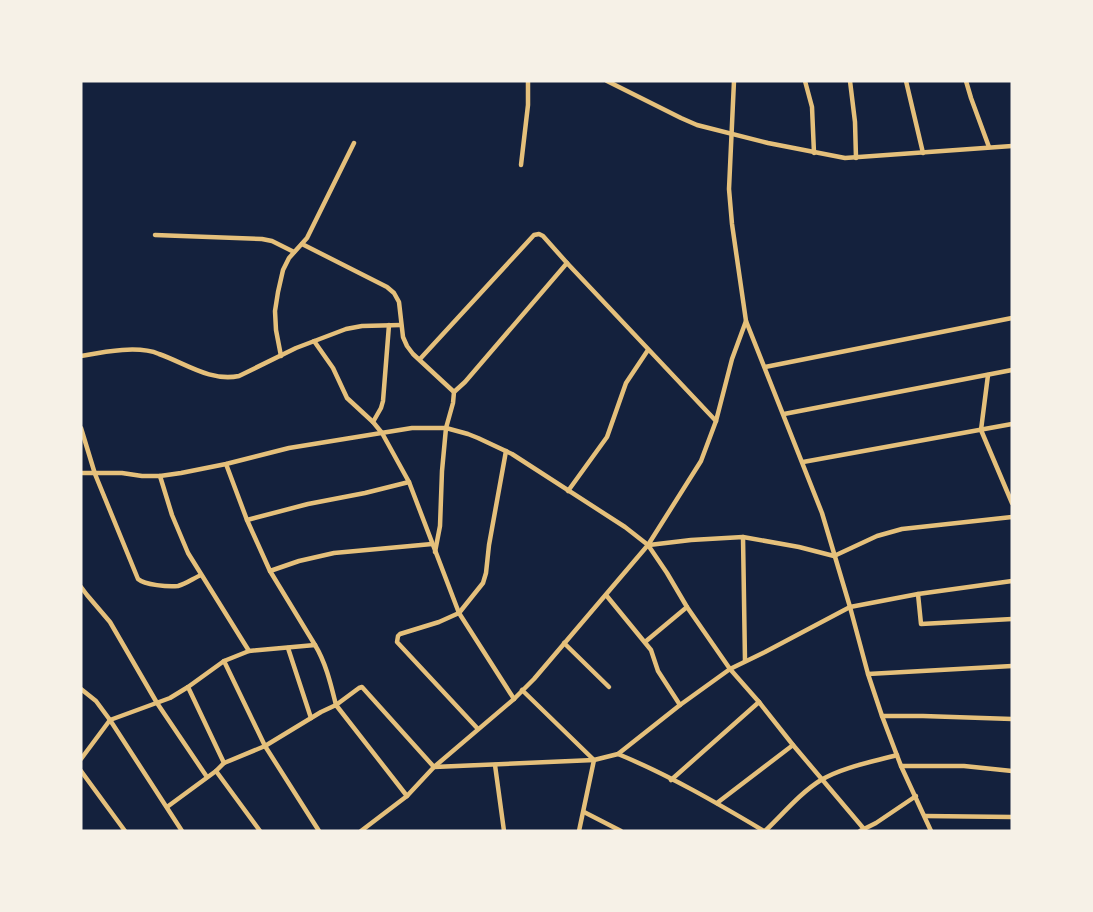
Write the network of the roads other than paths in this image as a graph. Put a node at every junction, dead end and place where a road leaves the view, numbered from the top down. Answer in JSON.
{"nodes":[{"id":1,"x":528,"y":81,"type":"edge"},
{"id":2,"x":607,"y":81,"type":"edge"},
{"id":3,"x":734,"y":81,"type":"edge"},
{"id":4,"x":805,"y":81,"type":"edge"},
{"id":5,"x":850,"y":81,"type":"edge"},
{"id":6,"x":906,"y":81,"type":"edge"},
{"id":7,"x":966,"y":81,"type":"edge"},
{"id":8,"x":732,"y":134,"type":"junction"},
{"id":9,"x":354,"y":143,"type":"dead end"},
{"id":10,"x":1012,"y":146,"type":"edge"},
{"id":11,"x":989,"y":147,"type":"junction"},
{"id":12,"x":814,"y":153,"type":"junction"},
{"id":13,"x":923,"y":153,"type":"junction"},
{"id":14,"x":856,"y":158,"type":"junction"},
{"id":15,"x":521,"y":165,"type":"dead end"},
{"id":16,"x":155,"y":235,"type":"dead end"},
{"id":17,"x":302,"y":244,"type":"junction"},
{"id":18,"x":294,"y":252,"type":"junction"},
{"id":19,"x":567,"y":263,"type":"junction"},
{"id":20,"x":1012,"y":318,"type":"edge"},
{"id":21,"x":746,"y":321,"type":"junction"},
{"id":22,"x":389,"y":325,"type":"junction"},
{"id":23,"x":401,"y":325,"type":"junction"},
{"id":24,"x":314,"y":341,"type":"junction"},
{"id":25,"x":648,"y":350,"type":"junction"},
{"id":26,"x":81,"y":356,"type":"edge"},
{"id":27,"x":281,"y":356,"type":"junction"},
{"id":28,"x":420,"y":359,"type":"junction"},
{"id":29,"x":765,"y":367,"type":"junction"},
{"id":30,"x":1012,"y":370,"type":"edge"},
{"id":31,"x":988,"y":375,"type":"junction"},
{"id":32,"x":454,"y":392,"type":"junction"},
{"id":33,"x":784,"y":414,"type":"junction"},
{"id":34,"x":716,"y":421,"type":"junction"},
{"id":35,"x":372,"y":422,"type":"junction"},
{"id":36,"x":1012,"y":424,"type":"edge"},
{"id":37,"x":81,"y":428,"type":"edge"},
{"id":38,"x":446,"y":428,"type":"junction"},
{"id":39,"x":981,"y":430,"type":"junction"},
{"id":40,"x":382,"y":434,"type":"junction"},
{"id":41,"x":506,"y":451,"type":"junction"},
{"id":42,"x":803,"y":462,"type":"junction"},
{"id":43,"x":226,"y":464,"type":"junction"},
{"id":44,"x":81,"y":473,"type":"edge"},
{"id":45,"x":95,"y":474,"type":"junction"},
{"id":46,"x":160,"y":476,"type":"junction"},
{"id":47,"x":409,"y":482,"type":"junction"},
{"id":48,"x":568,"y":491,"type":"junction"},
{"id":49,"x":1012,"y":502,"type":"edge"},
{"id":50,"x":1012,"y":517,"type":"edge"},
{"id":51,"x":247,"y":520,"type":"junction"},
{"id":52,"x":743,"y":537,"type":"junction"},
{"id":53,"x":432,"y":544,"type":"junction"},
{"id":54,"x":648,"y":545,"type":"junction"},
{"id":55,"x":435,"y":552,"type":"junction"},
{"id":56,"x":834,"y":556,"type":"junction"},
{"id":57,"x":270,"y":571,"type":"junction"},
{"id":58,"x":201,"y":575,"type":"junction"},
{"id":59,"x":1012,"y":581,"type":"edge"},
{"id":60,"x":81,"y":587,"type":"edge"},
{"id":61,"x":918,"y":594,"type":"junction"},
{"id":62,"x":87,"y":595,"type":"junction"},
{"id":63,"x":606,"y":595,"type":"junction"},
{"id":64,"x":81,"y":599,"type":"edge"},
{"id":65,"x":687,"y":607,"type":"junction"},
{"id":66,"x":850,"y":607,"type":"junction"},
{"id":67,"x":459,"y":612,"type":"junction"},
{"id":68,"x":1012,"y":619,"type":"edge"},
{"id":69,"x":645,"y":642,"type":"junction"},
{"id":70,"x":564,"y":643,"type":"junction"},
{"id":71,"x":315,"y":645,"type":"junction"},
{"id":72,"x":288,"y":648,"type":"junction"},
{"id":73,"x":249,"y":651,"type":"junction"},
{"id":74,"x":224,"y":661,"type":"junction"},
{"id":75,"x":745,"y":662,"type":"junction"},
{"id":76,"x":1012,"y":666,"type":"edge"},
{"id":77,"x":730,"y":669,"type":"junction"},
{"id":78,"x":868,"y":674,"type":"junction"},
{"id":79,"x":188,"y":687,"type":"junction"},
{"id":80,"x":609,"y":687,"type":"dead end"},
{"id":81,"x":81,"y":689,"type":"edge"},
{"id":82,"x":522,"y":690,"type":"junction"},
{"id":83,"x":514,"y":699,"type":"junction"},
{"id":84,"x":759,"y":702,"type":"junction"},
{"id":85,"x":157,"y":703,"type":"junction"},
{"id":86,"x":336,"y":705,"type":"junction"},
{"id":87,"x":680,"y":705,"type":"junction"},
{"id":88,"x":882,"y":716,"type":"junction"},
{"id":89,"x":311,"y":718,"type":"junction"},
{"id":90,"x":1012,"y":719,"type":"edge"},
{"id":91,"x":110,"y":720,"type":"junction"},
{"id":92,"x":478,"y":729,"type":"junction"},
{"id":93,"x":793,"y":745,"type":"junction"},
{"id":94,"x":265,"y":746,"type":"junction"},
{"id":95,"x":618,"y":754,"type":"junction"},
{"id":96,"x":897,"y":755,"type":"junction"},
{"id":97,"x":81,"y":759,"type":"edge"},
{"id":98,"x":594,"y":760,"type":"junction"},
{"id":99,"x":224,"y":763,"type":"junction"},
{"id":100,"x":495,"y":765,"type":"junction"},
{"id":101,"x":902,"y":766,"type":"junction"},
{"id":102,"x":434,"y":767,"type":"junction"},
{"id":103,"x":81,"y":771,"type":"edge"},
{"id":104,"x":216,"y":771,"type":"junction"},
{"id":105,"x":1012,"y":771,"type":"edge"},
{"id":106,"x":207,"y":777,"type":"junction"},
{"id":107,"x":671,"y":780,"type":"junction"},
{"id":108,"x":822,"y":780,"type":"junction"},
{"id":109,"x":407,"y":796,"type":"junction"},
{"id":110,"x":916,"y":796,"type":"junction"},
{"id":111,"x":717,"y":803,"type":"junction"},
{"id":112,"x":166,"y":807,"type":"junction"},
{"id":113,"x":584,"y":812,"type":"junction"},
{"id":114,"x":925,"y":816,"type":"junction"},
{"id":115,"x":1012,"y":817,"type":"edge"},
{"id":116,"x":862,"y":830,"type":"edge"},
{"id":117,"x":125,"y":831,"type":"edge"},
{"id":118,"x":182,"y":831,"type":"edge"},
{"id":119,"x":260,"y":831,"type":"edge"},
{"id":120,"x":319,"y":831,"type":"edge"},
{"id":121,"x":361,"y":831,"type":"edge"},
{"id":122,"x":504,"y":831,"type":"edge"},
{"id":123,"x":579,"y":831,"type":"edge"},
{"id":124,"x":621,"y":831,"type":"edge"},
{"id":125,"x":765,"y":831,"type":"edge"},
{"id":126,"x":931,"y":831,"type":"edge"}],
"edges":[{"from":1,"to":15,"type":"street"},
{"from":2,"to":8,"type":"street"},
{"from":3,"to":8,"type":"street"},
{"from":4,"to":12,"type":"street"},
{"from":5,"to":14,"type":"street"},
{"from":6,"to":13,"type":"street"},
{"from":7,"to":11,"type":"street"},
{"from":8,"to":12,"type":"street"},
{"from":8,"to":21,"type":"street"},
{"from":9,"to":17,"type":"street"},
{"from":10,"to":11,"type":"street"},
{"from":11,"to":13,"type":"street"},
{"from":12,"to":14,"type":"street"},
{"from":13,"to":14,"type":"street"},
{"from":16,"to":18,"type":"street"},
{"from":17,"to":18,"type":"street"},
{"from":17,"to":23,"type":"street"},
{"from":18,"to":27,"type":"street"},
{"from":19,"to":25,"type":"street"},
{"from":19,"to":28,"type":"street"},
{"from":19,"to":32,"type":"street"},
{"from":20,"to":29,"type":"street"},
{"from":21,"to":29,"type":"street"},
{"from":21,"to":34,"type":"street"},
{"from":22,"to":23,"type":"street"},
{"from":22,"to":24,"type":"street"},
{"from":22,"to":35,"type":"street"},
{"from":23,"to":28,"type":"street"},
{"from":24,"to":27,"type":"street"},
{"from":24,"to":35,"type":"street"},
{"from":25,"to":34,"type":"street"},
{"from":25,"to":48,"type":"street"},
{"from":26,"to":27,"type":"street"},
{"from":28,"to":32,"type":"street"},
{"from":29,"to":33,"type":"street"},
{"from":30,"to":31,"type":"street"},
{"from":31,"to":33,"type":"street"},
{"from":31,"to":39,"type":"street"},
{"from":32,"to":38,"type":"street"},
{"from":33,"to":42,"type":"street"},
{"from":34,"to":54,"type":"street"},
{"from":35,"to":40,"type":"street"},
{"from":36,"to":39,"type":"street"},
{"from":37,"to":45,"type":"street"},
{"from":38,"to":40,"type":"street"},
{"from":38,"to":41,"type":"street"},
{"from":38,"to":55,"type":"street"},
{"from":39,"to":42,"type":"street"},
{"from":39,"to":49,"type":"street"},
{"from":40,"to":43,"type":"street"},
{"from":40,"to":47,"type":"street"},
{"from":41,"to":48,"type":"street"},
{"from":41,"to":67,"type":"street"},
{"from":42,"to":56,"type":"street"},
{"from":43,"to":46,"type":"street"},
{"from":43,"to":51,"type":"street"},
{"from":44,"to":45,"type":"street"},
{"from":45,"to":46,"type":"street"},
{"from":45,"to":58,"type":"street"},
{"from":46,"to":58,"type":"street"},
{"from":47,"to":51,"type":"street"},
{"from":47,"to":53,"type":"street"},
{"from":48,"to":54,"type":"street"},
{"from":50,"to":56,"type":"street"},
{"from":51,"to":57,"type":"street"},
{"from":52,"to":54,"type":"street"},
{"from":52,"to":56,"type":"street"},
{"from":52,"to":75,"type":"street"},
{"from":53,"to":55,"type":"street"},
{"from":53,"to":57,"type":"street"},
{"from":54,"to":63,"type":"street"},
{"from":54,"to":65,"type":"street"},
{"from":55,"to":67,"type":"street"},
{"from":56,"to":66,"type":"street"},
{"from":57,"to":71,"type":"street"},
{"from":58,"to":73,"type":"street"},
{"from":59,"to":61,"type":"street"},
{"from":60,"to":62,"type":"street"},
{"from":61,"to":66,"type":"street"},
{"from":61,"to":68,"type":"street"},
{"from":62,"to":64,"type":"street"},
{"from":62,"to":85,"type":"street"},
{"from":63,"to":69,"type":"street"},
{"from":63,"to":70,"type":"street"},
{"from":65,"to":69,"type":"street"},
{"from":65,"to":77,"type":"street"},
{"from":66,"to":75,"type":"street"},
{"from":66,"to":78,"type":"street"},
{"from":67,"to":83,"type":"street"},
{"from":67,"to":92,"type":"street"},
{"from":69,"to":87,"type":"street"},
{"from":70,"to":80,"type":"street"},
{"from":70,"to":82,"type":"street"},
{"from":71,"to":72,"type":"street"},
{"from":71,"to":86,"type":"street"},
{"from":72,"to":73,"type":"street"},
{"from":72,"to":89,"type":"street"},
{"from":73,"to":74,"type":"street"},
{"from":74,"to":79,"type":"street"},
{"from":74,"to":94,"type":"street"},
{"from":75,"to":77,"type":"street"},
{"from":76,"to":78,"type":"street"},
{"from":77,"to":84,"type":"street"},
{"from":77,"to":87,"type":"street"},
{"from":78,"to":88,"type":"street"},
{"from":79,"to":85,"type":"street"},
{"from":79,"to":99,"type":"street"},
{"from":81,"to":91,"type":"street"},
{"from":82,"to":83,"type":"street"},
{"from":82,"to":98,"type":"street"},
{"from":83,"to":92,"type":"street"},
{"from":84,"to":93,"type":"street"},
{"from":84,"to":107,"type":"street"},
{"from":85,"to":91,"type":"street"},
{"from":85,"to":106,"type":"street"},
{"from":86,"to":89,"type":"street"},
{"from":86,"to":102,"type":"street"},
{"from":86,"to":109,"type":"street"},
{"from":87,"to":95,"type":"street"},
{"from":88,"to":90,"type":"street"},
{"from":88,"to":96,"type":"street"},
{"from":89,"to":94,"type":"street"},
{"from":91,"to":97,"type":"street"},
{"from":91,"to":112,"type":"street"},
{"from":92,"to":102,"type":"street"},
{"from":93,"to":108,"type":"street"},
{"from":93,"to":111,"type":"street"},
{"from":94,"to":99,"type":"street"},
{"from":94,"to":120,"type":"street"},
{"from":95,"to":98,"type":"street"},
{"from":95,"to":107,"type":"street"},
{"from":96,"to":101,"type":"street"},
{"from":96,"to":108,"type":"street"},
{"from":98,"to":100,"type":"street"},
{"from":98,"to":113,"type":"street"},
{"from":99,"to":104,"type":"street"},
{"from":100,"to":102,"type":"street"},
{"from":100,"to":122,"type":"street"},
{"from":101,"to":105,"type":"street"},
{"from":101,"to":110,"type":"street"},
{"from":102,"to":109,"type":"street"},
{"from":103,"to":117,"type":"street"},
{"from":104,"to":106,"type":"street"},
{"from":104,"to":119,"type":"street"},
{"from":106,"to":112,"type":"street"},
{"from":107,"to":111,"type":"street"},
{"from":108,"to":116,"type":"street"},
{"from":108,"to":125,"type":"street"},
{"from":109,"to":121,"type":"street"},
{"from":110,"to":114,"type":"street"},
{"from":110,"to":116,"type":"street"},
{"from":111,"to":125,"type":"street"},
{"from":112,"to":118,"type":"street"},
{"from":113,"to":123,"type":"street"},
{"from":113,"to":124,"type":"street"},
{"from":114,"to":115,"type":"street"},
{"from":114,"to":126,"type":"street"}]}
